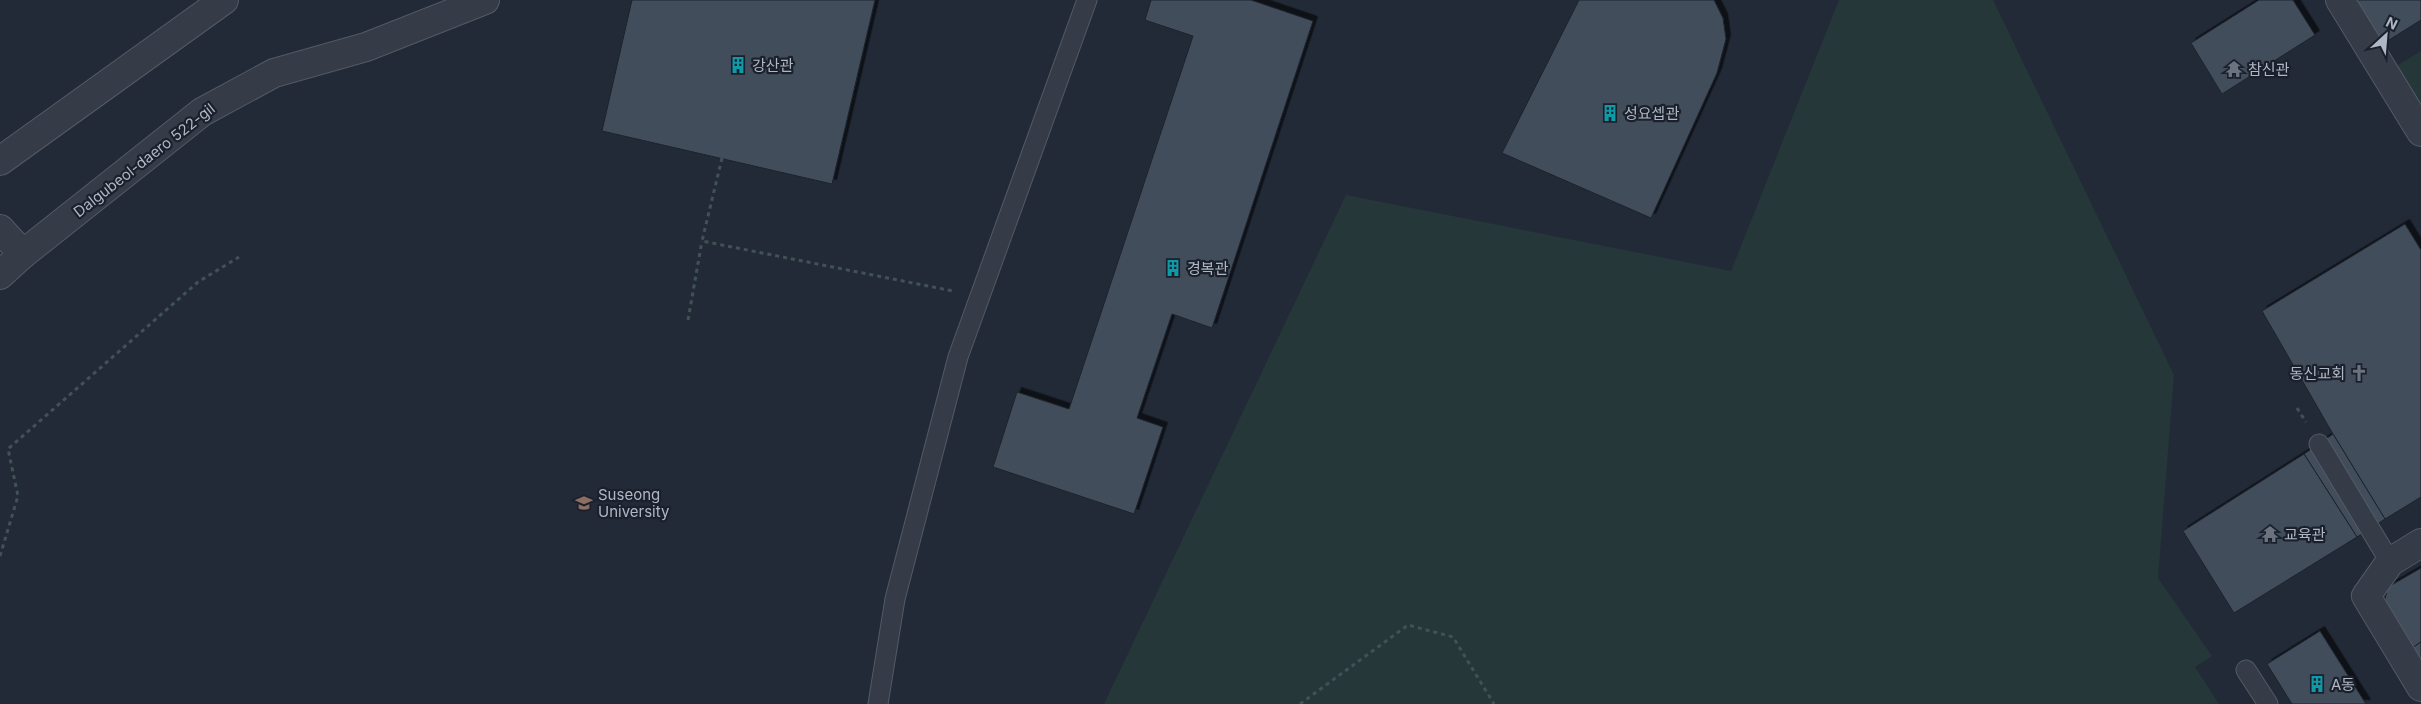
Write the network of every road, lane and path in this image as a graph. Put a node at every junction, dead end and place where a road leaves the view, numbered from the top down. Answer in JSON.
{"nodes":[{"id":1,"x":224,"y":0,"type":"edge"},
{"id":2,"x":485,"y":0,"type":"edge"},
{"id":3,"x":1087,"y":0,"type":"edge"},
{"id":4,"x":2340,"y":0,"type":"edge"},
{"id":5,"x":435,"y":9,"type":"edge"},
{"id":6,"x":2421,"y":132,"type":"edge"},
{"id":7,"x":722,"y":158,"type":"dead end"},
{"id":8,"x":0,"y":161,"type":"edge"},
{"id":9,"x":0,"y":229,"type":"edge"},
{"id":10,"x":702,"y":241,"type":"junction"},
{"id":11,"x":24,"y":254,"type":"junction"},
{"id":12,"x":239,"y":257,"type":"dead end"},
{"id":13,"x":0,"y":275,"type":"edge"},
{"id":14,"x":980,"y":297,"type":"junction"},
{"id":15,"x":688,"y":320,"type":"dead end"},
{"id":16,"x":2319,"y":444,"type":"dead end"},
{"id":17,"x":2421,"y":543,"type":"edge"},
{"id":18,"x":0,"y":556,"type":"edge"},
{"id":19,"x":2390,"y":562,"type":"junction"},
{"id":20,"x":2246,"y":670,"type":"dead end"},
{"id":21,"x":2421,"y":687,"type":"edge"},
{"id":22,"x":878,"y":704,"type":"edge"},
{"id":23,"x":1300,"y":704,"type":"edge"},
{"id":24,"x":1494,"y":704,"type":"edge"},
{"id":25,"x":2268,"y":704,"type":"edge"}],
"edges":[{"from":1,"to":8,"type":"street"},
{"from":2,"to":5,"type":"street","name":"Dalgubeol-daero 522-gil"},
{"from":3,"to":14,"type":"lane"},
{"from":4,"to":6,"type":"street"},
{"from":5,"to":11,"type":"street","name":"Dalgubeol-daero 522-gil"},
{"from":7,"to":10,"type":"path"},
{"from":9,"to":11,"type":"street"},
{"from":10,"to":14,"type":"path"},
{"from":10,"to":15,"type":"path"},
{"from":11,"to":13,"type":"street","name":"Dalgubeol-daero 522-gil"},
{"from":12,"to":18,"type":"path"},
{"from":14,"to":22,"type":"lane"},
{"from":16,"to":19,"type":"lane"},
{"from":17,"to":19,"type":"street"},
{"from":19,"to":21,"type":"street"},
{"from":20,"to":25,"type":"lane"},
{"from":23,"to":24,"type":"path"}]}
